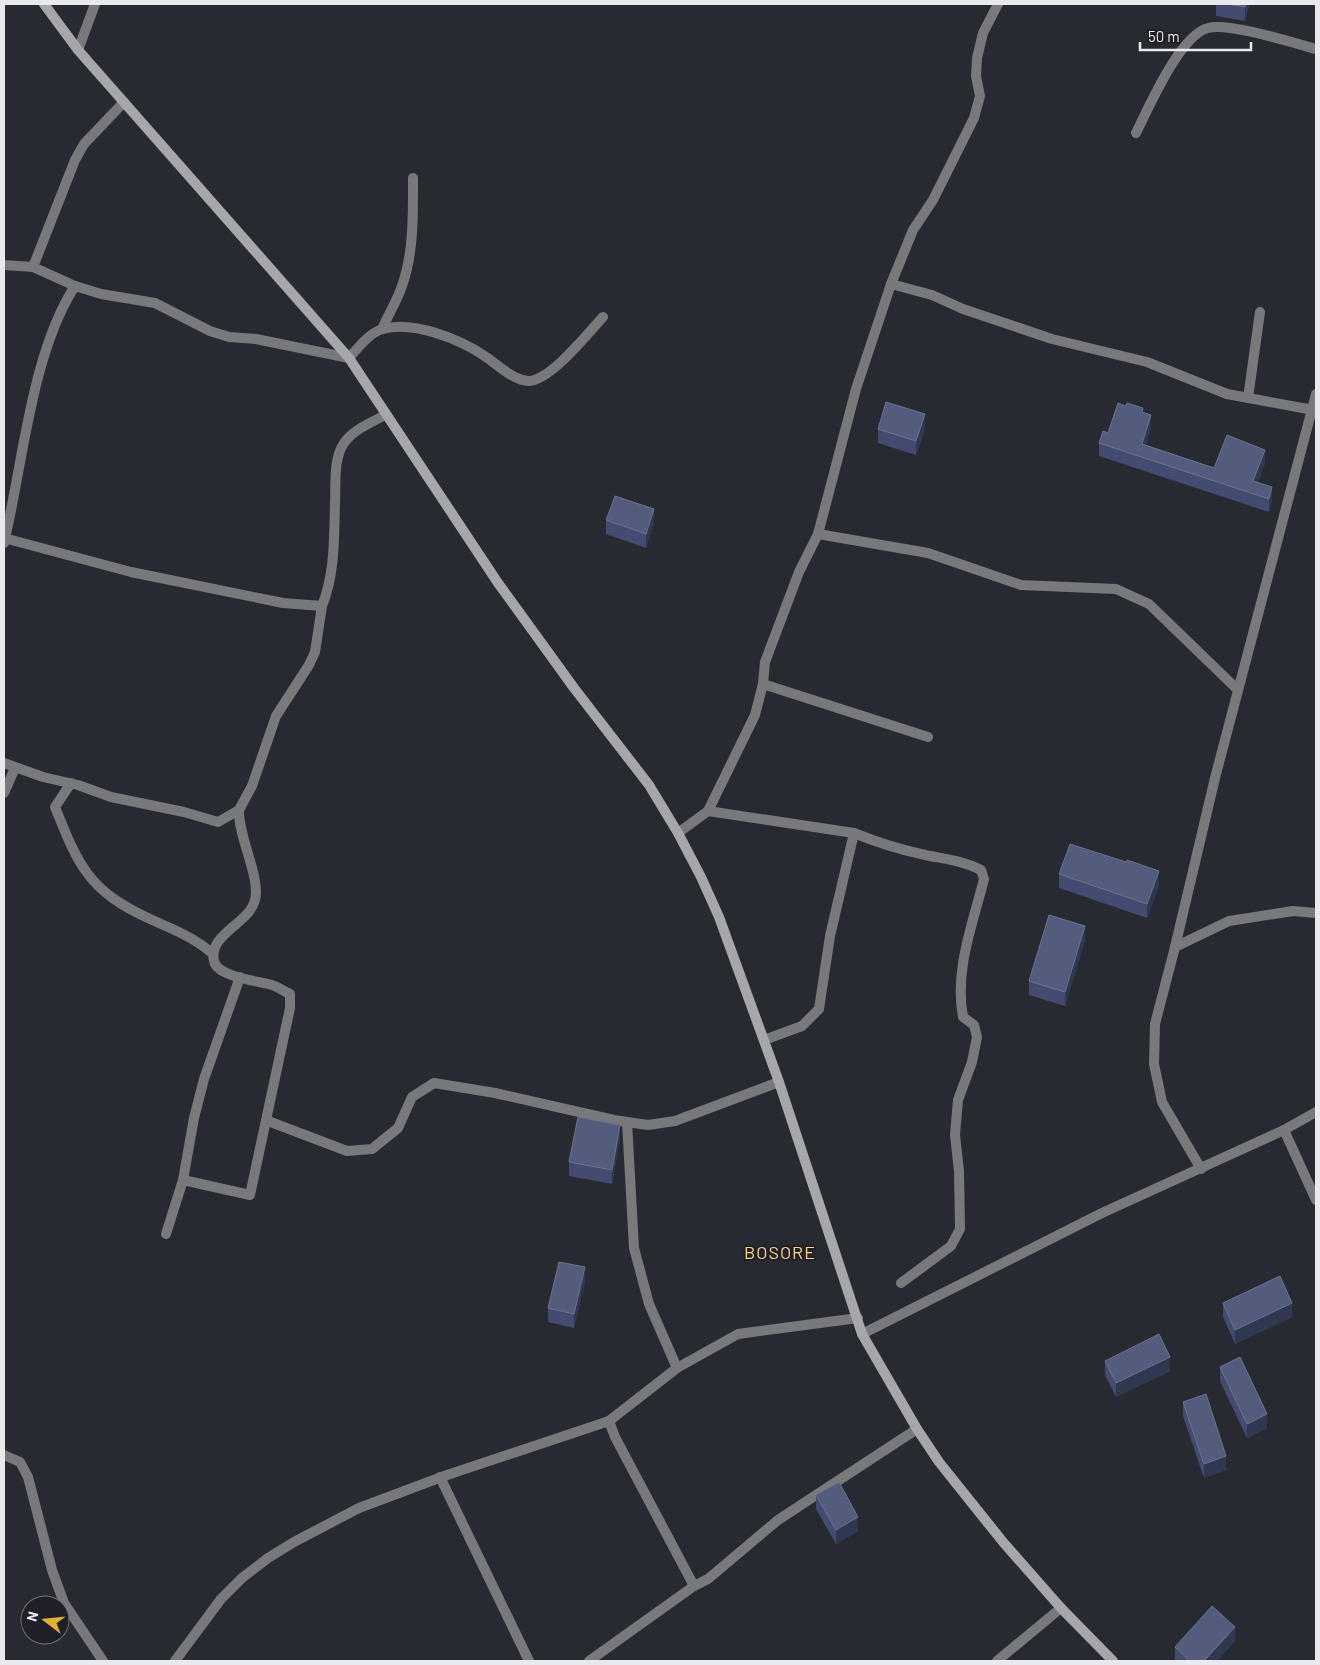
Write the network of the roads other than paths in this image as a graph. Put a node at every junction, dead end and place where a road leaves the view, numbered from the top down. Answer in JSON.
{"nodes":[{"id":1,"x":44,"y":4,"type":"edge"},
{"id":2,"x":95,"y":4,"type":"edge"},
{"id":3,"x":998,"y":4,"type":"edge"},
{"id":4,"x":78,"y":50,"type":"junction"},
{"id":5,"x":1316,"y":50,"type":"edge"},
{"id":6,"x":124,"y":102,"type":"junction"},
{"id":7,"x":1136,"y":133,"type":"dead end"},
{"id":8,"x":413,"y":178,"type":"dead end"},
{"id":9,"x":4,"y":265,"type":"edge"},
{"id":10,"x":33,"y":268,"type":"junction"},
{"id":11,"x":890,"y":284,"type":"junction"},
{"id":12,"x":75,"y":286,"type":"junction"},
{"id":13,"x":1260,"y":312,"type":"dead end"},
{"id":14,"x":603,"y":317,"type":"dead end"},
{"id":15,"x":382,"y":329,"type":"junction"},
{"id":16,"x":349,"y":358,"type":"junction"},
{"id":17,"x":1316,"y":394,"type":"edge"},
{"id":18,"x":1248,"y":398,"type":"junction"},
{"id":19,"x":1313,"y":410,"type":"junction"},
{"id":20,"x":385,"y":415,"type":"junction"},
{"id":21,"x":818,"y":534,"type":"junction"},
{"id":22,"x":4,"y":540,"type":"edge"},
{"id":23,"x":322,"y":606,"type":"junction"},
{"id":24,"x":763,"y":684,"type":"junction"},
{"id":25,"x":1238,"y":690,"type":"junction"},
{"id":26,"x":928,"y":737,"type":"dead end"},
{"id":27,"x":4,"y":763,"type":"edge"},
{"id":28,"x":15,"y":768,"type":"junction"},
{"id":29,"x":71,"y":783,"type":"junction"},
{"id":30,"x":4,"y":793,"type":"edge"},
{"id":31,"x":238,"y":810,"type":"junction"},
{"id":32,"x":708,"y":811,"type":"junction"},
{"id":33,"x":678,"y":833,"type":"junction"},
{"id":34,"x":854,"y":833,"type":"junction"},
{"id":35,"x":1316,"y":913,"type":"edge"},
{"id":36,"x":1175,"y":947,"type":"junction"},
{"id":37,"x":213,"y":954,"type":"junction"},
{"id":38,"x":240,"y":977,"type":"junction"},
{"id":39,"x":764,"y":1040,"type":"junction"},
{"id":40,"x":779,"y":1082,"type":"junction"},
{"id":41,"x":1316,"y":1112,"type":"edge"},
{"id":42,"x":268,"y":1121,"type":"junction"},
{"id":43,"x":628,"y":1122,"type":"junction"},
{"id":44,"x":1284,"y":1130,"type":"junction"},
{"id":45,"x":1200,"y":1169,"type":"junction"},
{"id":46,"x":183,"y":1180,"type":"junction"},
{"id":47,"x":1316,"y":1200,"type":"edge"},
{"id":48,"x":166,"y":1234,"type":"dead end"},
{"id":49,"x":901,"y":1283,"type":"dead end"},
{"id":50,"x":858,"y":1318,"type":"junction"},
{"id":51,"x":862,"y":1334,"type":"junction"},
{"id":52,"x":677,"y":1368,"type":"junction"},
{"id":53,"x":609,"y":1421,"type":"junction"},
{"id":54,"x":917,"y":1429,"type":"junction"},
{"id":55,"x":4,"y":1454,"type":"edge"},
{"id":56,"x":440,"y":1478,"type":"junction"},
{"id":57,"x":694,"y":1586,"type":"junction"},
{"id":58,"x":1061,"y":1608,"type":"junction"},
{"id":59,"x":103,"y":1661,"type":"edge"},
{"id":60,"x":175,"y":1661,"type":"edge"},
{"id":61,"x":529,"y":1661,"type":"edge"},
{"id":62,"x":589,"y":1661,"type":"edge"},
{"id":63,"x":997,"y":1661,"type":"edge"},
{"id":64,"x":1113,"y":1661,"type":"edge"}],
"edges":[{"from":1,"to":4,"type":"street"},
{"from":2,"to":4,"type":"street"},
{"from":3,"to":11,"type":"street"},
{"from":4,"to":6,"type":"street"},
{"from":5,"to":7,"type":"street"},
{"from":6,"to":10,"type":"street"},
{"from":6,"to":16,"type":"street"},
{"from":8,"to":15,"type":"street"},
{"from":9,"to":10,"type":"street"},
{"from":10,"to":12,"type":"street"},
{"from":11,"to":18,"type":"street"},
{"from":11,"to":21,"type":"street"},
{"from":12,"to":16,"type":"street"},
{"from":12,"to":22,"type":"street"},
{"from":13,"to":18,"type":"street"},
{"from":14,"to":15,"type":"street"},
{"from":15,"to":16,"type":"street"},
{"from":16,"to":20,"type":"street"},
{"from":17,"to":19,"type":"street"},
{"from":18,"to":19,"type":"street"},
{"from":19,"to":25,"type":"street"},
{"from":20,"to":23,"type":"street"},
{"from":20,"to":33,"type":"street"},
{"from":21,"to":24,"type":"street"},
{"from":21,"to":25,"type":"street"},
{"from":22,"to":23,"type":"street"},
{"from":23,"to":31,"type":"street"},
{"from":24,"to":26,"type":"street"},
{"from":24,"to":32,"type":"street"},
{"from":25,"to":36,"type":"street"},
{"from":27,"to":28,"type":"street"},
{"from":28,"to":29,"type":"street"},
{"from":28,"to":30,"type":"street"},
{"from":29,"to":31,"type":"street"},
{"from":29,"to":37,"type":"street"},
{"from":31,"to":37,"type":"street"},
{"from":32,"to":33,"type":"street"},
{"from":32,"to":34,"type":"street"},
{"from":33,"to":39,"type":"street"},
{"from":34,"to":39,"type":"street"},
{"from":34,"to":49,"type":"street"},
{"from":35,"to":36,"type":"street"},
{"from":36,"to":45,"type":"street"},
{"from":37,"to":38,"type":"street"},
{"from":38,"to":42,"type":"street"},
{"from":38,"to":46,"type":"street"},
{"from":39,"to":40,"type":"street"},
{"from":40,"to":43,"type":"street"},
{"from":40,"to":50,"type":"street"},
{"from":41,"to":44,"type":"street"},
{"from":42,"to":43,"type":"street"},
{"from":42,"to":46,"type":"street"},
{"from":43,"to":52,"type":"street"},
{"from":44,"to":45,"type":"street"},
{"from":44,"to":47,"type":"street"},
{"from":45,"to":51,"type":"street"},
{"from":46,"to":48,"type":"street"},
{"from":50,"to":51,"type":"street"},
{"from":50,"to":52,"type":"street"},
{"from":51,"to":54,"type":"street"},
{"from":52,"to":53,"type":"street"},
{"from":53,"to":56,"type":"street"},
{"from":53,"to":57,"type":"street"},
{"from":54,"to":57,"type":"street"},
{"from":54,"to":58,"type":"street"},
{"from":55,"to":59,"type":"street"},
{"from":56,"to":60,"type":"street"},
{"from":56,"to":61,"type":"street"},
{"from":57,"to":62,"type":"street"},
{"from":58,"to":63,"type":"street"},
{"from":58,"to":64,"type":"street"}]}
